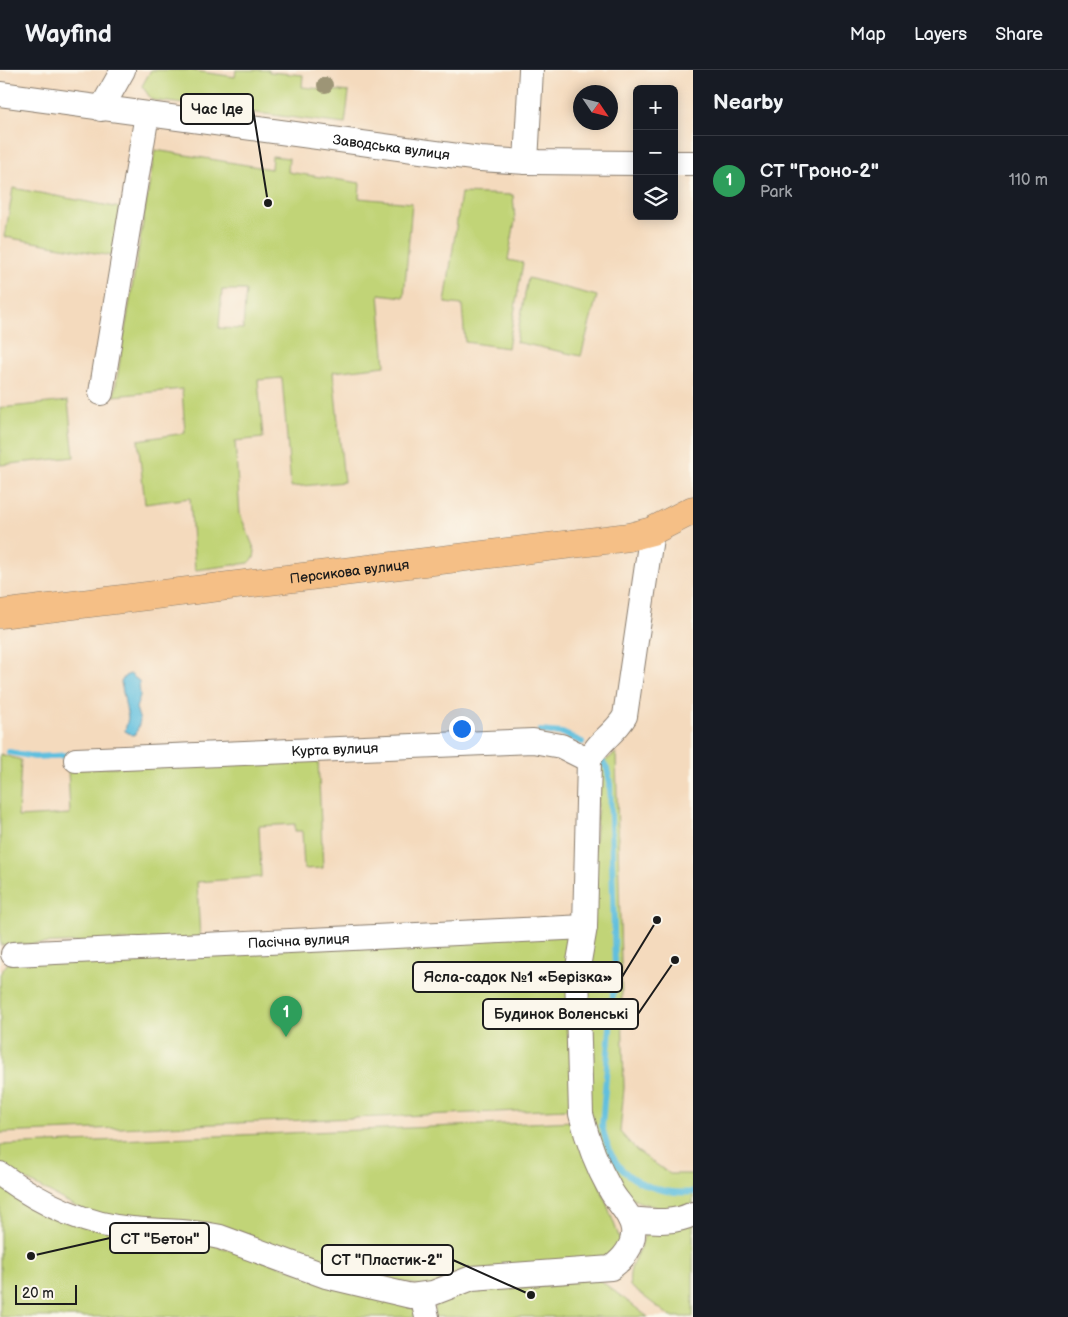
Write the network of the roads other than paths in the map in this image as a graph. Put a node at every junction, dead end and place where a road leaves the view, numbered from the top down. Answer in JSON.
{"nodes":[{"id":1,"x":123,"y":70,"type":"edge"},
{"id":2,"x":531,"y":70,"type":"edge"},
{"id":3,"x":0,"y":94,"type":"edge"},
{"id":4,"x":101,"y":108,"type":"junction"},
{"id":5,"x":147,"y":114,"type":"junction"},
{"id":6,"x":526,"y":162,"type":"junction"},
{"id":7,"x":633,"y":163,"type":"edge"},
{"id":8,"x":678,"y":163,"type":"edge"},
{"id":9,"x":693,"y":163,"type":"edge"},
{"id":10,"x":101,"y":393,"type":"dead end"},
{"id":11,"x":693,"y":510,"type":"edge"},
{"id":12,"x":652,"y":531,"type":"junction"},
{"id":13,"x":0,"y":614,"type":"edge"},
{"id":14,"x":76,"y":760,"type":"dead end"},
{"id":15,"x":589,"y":760,"type":"junction"},
{"id":16,"x":585,"y":928,"type":"junction"},
{"id":17,"x":13,"y":954,"type":"dead end"},
{"id":18,"x":0,"y":1174,"type":"edge"},
{"id":19,"x":693,"y":1214,"type":"edge"},
{"id":20,"x":630,"y":1219,"type":"junction"},
{"id":21,"x":425,"y":1306,"type":"edge"}],
"edges":[{"from":1,"to":4,"type":"street"},
{"from":2,"to":6,"type":"street"},
{"from":3,"to":4,"type":"street","name":"Заводська вулиця"},
{"from":4,"to":5,"type":"street","name":"Заводська вулиця"},
{"from":5,"to":6,"type":"street","name":"Заводська вулиця"},
{"from":5,"to":10,"type":"street"},
{"from":6,"to":7,"type":"street","name":"Заводська вулиця"},
{"from":8,"to":9,"type":"street"},
{"from":11,"to":12,"type":"main road","name":"Персикова вулиця"},
{"from":12,"to":13,"type":"main road","name":"Персикова вулиця"},
{"from":12,"to":15,"type":"street"},
{"from":14,"to":15,"type":"street","name":"Курта вулиця"},
{"from":15,"to":16,"type":"street"},
{"from":16,"to":17,"type":"street","name":"Пасічна вулиця"},
{"from":16,"to":20,"type":"street"},
{"from":18,"to":21,"type":"street"},
{"from":19,"to":20,"type":"street"},
{"from":20,"to":21,"type":"street"}]}
